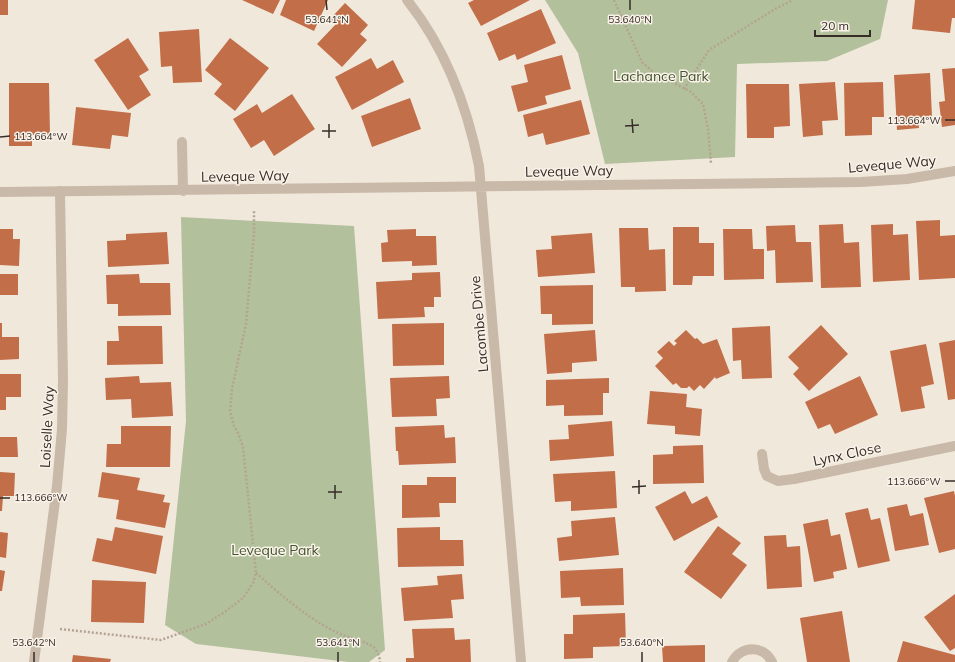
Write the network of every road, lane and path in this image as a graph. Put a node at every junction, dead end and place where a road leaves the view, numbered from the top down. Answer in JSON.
{"nodes":[{"id":1,"x":407,"y":0,"type":"edge"},
{"id":2,"x":614,"y":0,"type":"edge"},
{"id":3,"x":793,"y":0,"type":"edge"},
{"id":4,"x":684,"y":88,"type":"junction"},
{"id":5,"x":182,"y":142,"type":"dead end"},
{"id":6,"x":711,"y":163,"type":"dead end"},
{"id":7,"x":955,"y":172,"type":"edge"},
{"id":8,"x":482,"y":186,"type":"junction"},
{"id":9,"x":60,"y":191,"type":"junction"},
{"id":10,"x":183,"y":191,"type":"junction"},
{"id":11,"x":0,"y":192,"type":"edge"},
{"id":12,"x":254,"y":210,"type":"dead end"},
{"id":13,"x":955,"y":446,"type":"edge"},
{"id":14,"x":762,"y":454,"type":"dead end"},
{"id":15,"x":256,"y":574,"type":"junction"},
{"id":16,"x":60,"y":629,"type":"dead end"},
{"id":17,"x":34,"y":662,"type":"edge"},
{"id":18,"x":380,"y":662,"type":"edge"},
{"id":19,"x":521,"y":662,"type":"edge"},
{"id":20,"x":732,"y":662,"type":"edge"},
{"id":21,"x":772,"y":662,"type":"edge"}],
"edges":[{"from":1,"to":8,"type":"street","name":"Lacombe Drive"},
{"from":2,"to":4,"type":"path"},
{"from":3,"to":4,"type":"path"},
{"from":4,"to":6,"type":"path"},
{"from":5,"to":10,"type":"street","name":"Leveque Way"},
{"from":7,"to":8,"type":"street","name":"Leveque Way"},
{"from":8,"to":10,"type":"street","name":"Leveque Way"},
{"from":8,"to":19,"type":"street","name":"Lacombe Drive"},
{"from":9,"to":10,"type":"street","name":"Leveque Way"},
{"from":9,"to":11,"type":"street","name":"Leveque Way"},
{"from":9,"to":17,"type":"street","name":"Loiselle Way"},
{"from":12,"to":15,"type":"path"},
{"from":13,"to":14,"type":"street","name":"Lynx Close"},
{"from":15,"to":16,"type":"path"},
{"from":15,"to":18,"type":"path"},
{"from":20,"to":21,"type":"street"}]}
